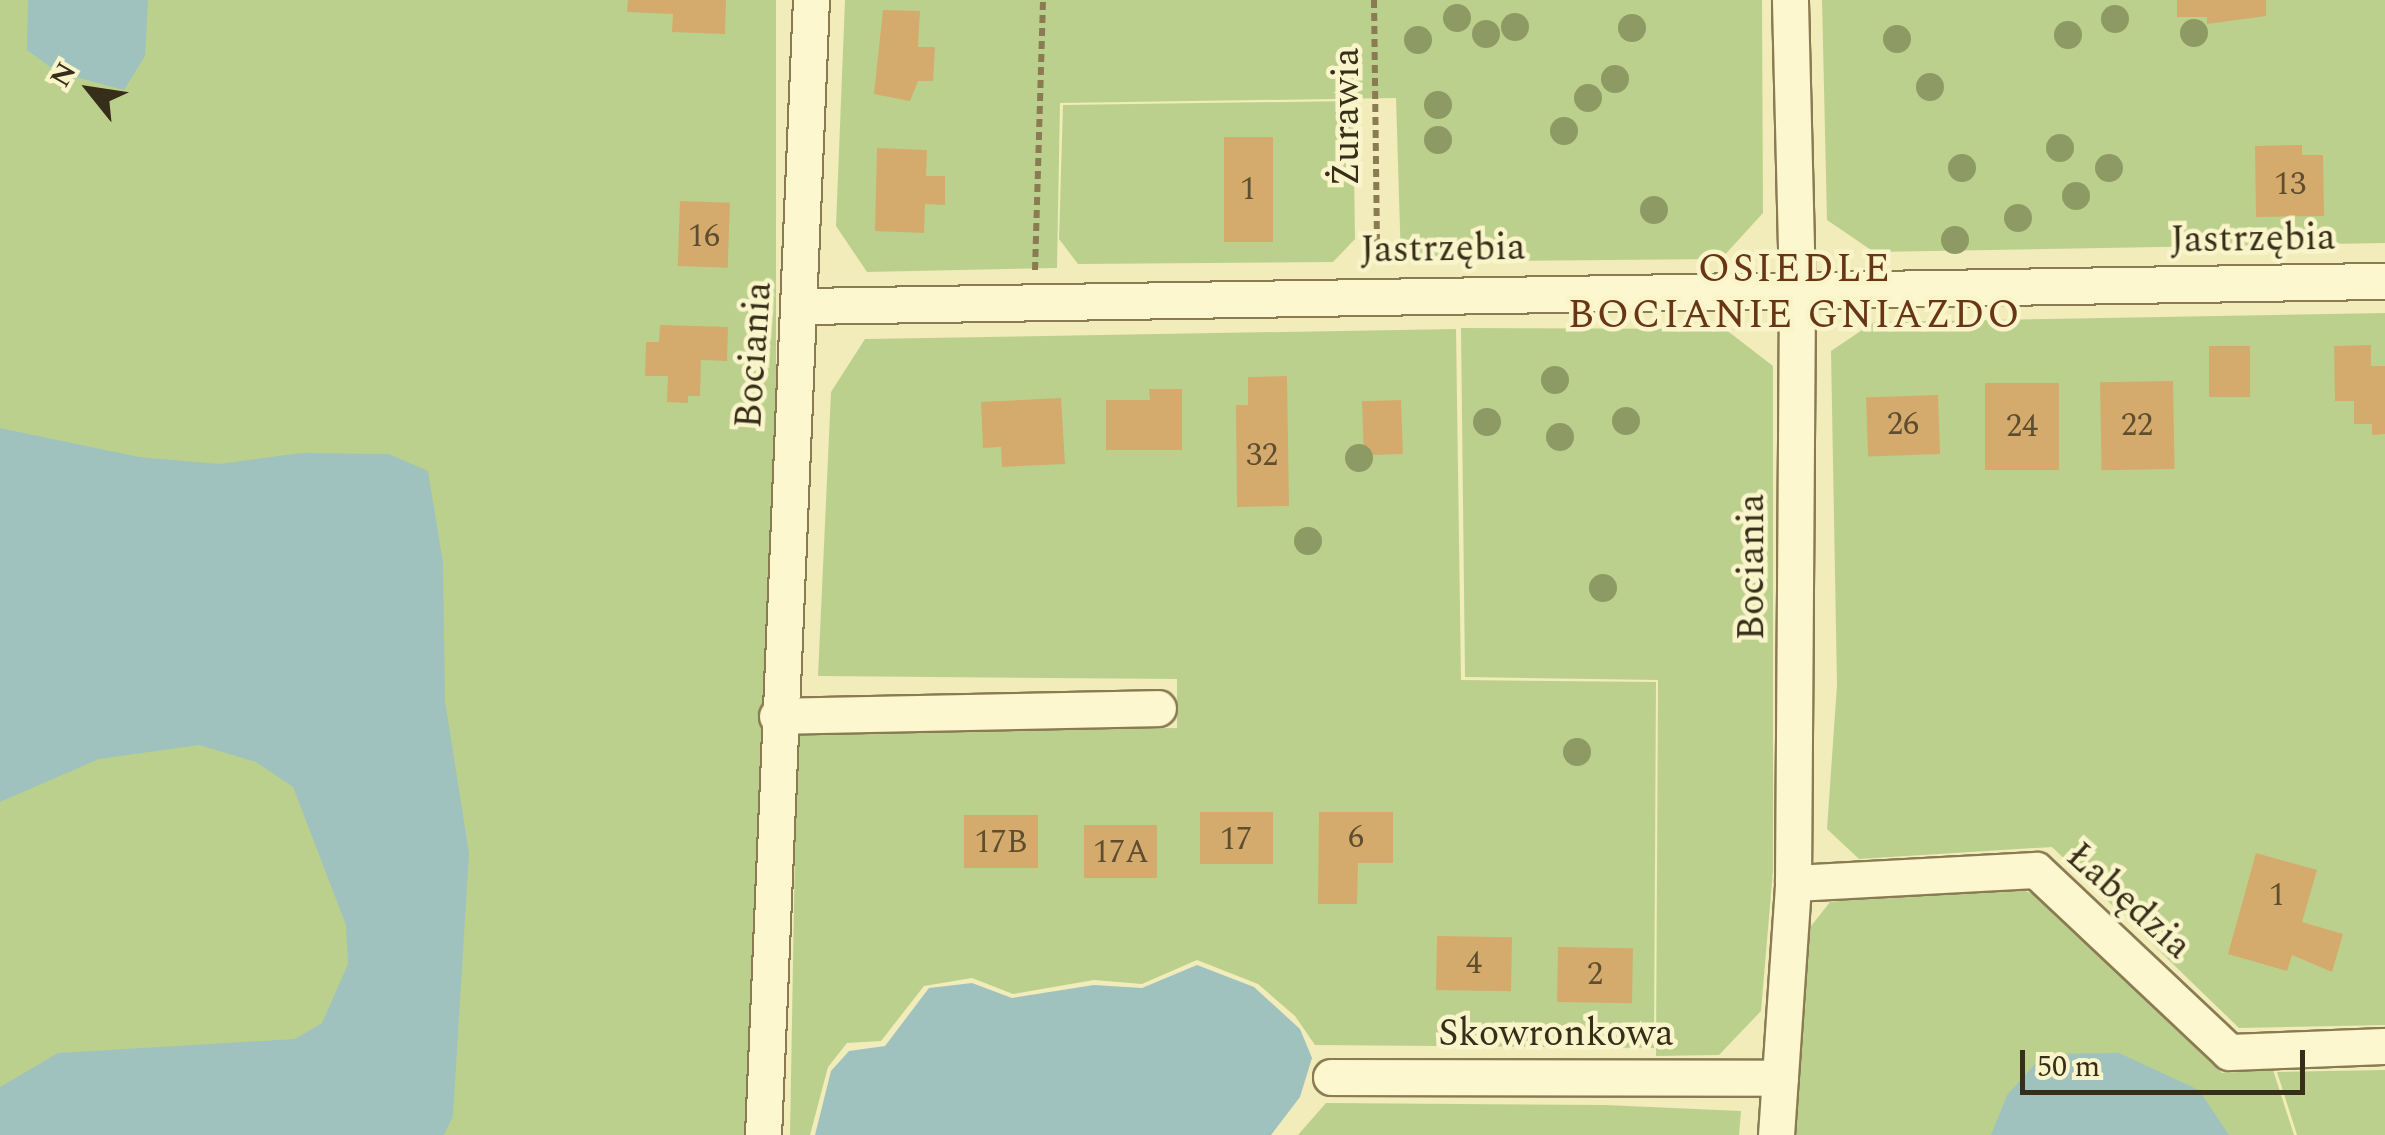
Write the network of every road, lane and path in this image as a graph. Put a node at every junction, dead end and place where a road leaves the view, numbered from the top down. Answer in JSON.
{"nodes":[{"id":1,"x":811,"y":0,"type":"edge"},
{"id":2,"x":1043,"y":0,"type":"edge"},
{"id":3,"x":1374,"y":0,"type":"edge"},
{"id":4,"x":1790,"y":0,"type":"edge"},
{"id":5,"x":2385,"y":281,"type":"edge"},
{"id":6,"x":1797,"y":288,"type":"junction"},
{"id":7,"x":1377,"y":293,"type":"junction"},
{"id":8,"x":1034,"y":301,"type":"junction"},
{"id":9,"x":803,"y":306,"type":"junction"},
{"id":10,"x":1158,"y":708,"type":"dead end"},
{"id":11,"x":776,"y":716,"type":"junction"},
{"id":12,"x":1793,"y":884,"type":"junction"},
{"id":13,"x":2385,"y":1046,"type":"edge"},
{"id":14,"x":1331,"y":1077,"type":"dead end"},
{"id":15,"x":1780,"y":1078,"type":"junction"},
{"id":16,"x":763,"y":1135,"type":"edge"},
{"id":17,"x":1776,"y":1135,"type":"edge"}],
"edges":[{"from":1,"to":9,"type":"street","name":"Bociania"},
{"from":2,"to":8,"type":"path"},
{"from":3,"to":7,"type":"path","name":"Żurawia"},
{"from":4,"to":6,"type":"street","name":"Bociania"},
{"from":5,"to":6,"type":"street","name":"Jastrzębia"},
{"from":6,"to":7,"type":"street","name":"Jastrzębia"},
{"from":6,"to":12,"type":"street","name":"Bociania"},
{"from":7,"to":8,"type":"street","name":"Jastrzębia"},
{"from":8,"to":9,"type":"street","name":"Jastrzębia"},
{"from":9,"to":11,"type":"street","name":"Bociania"},
{"from":10,"to":11,"type":"street"},
{"from":11,"to":16,"type":"street","name":"Bociania"},
{"from":12,"to":13,"type":"street","name":"Łabędzia"},
{"from":12,"to":15,"type":"street","name":"Bociania"},
{"from":14,"to":15,"type":"street","name":"Skowronkowa"},
{"from":15,"to":17,"type":"street","name":"Bociania"}]}
